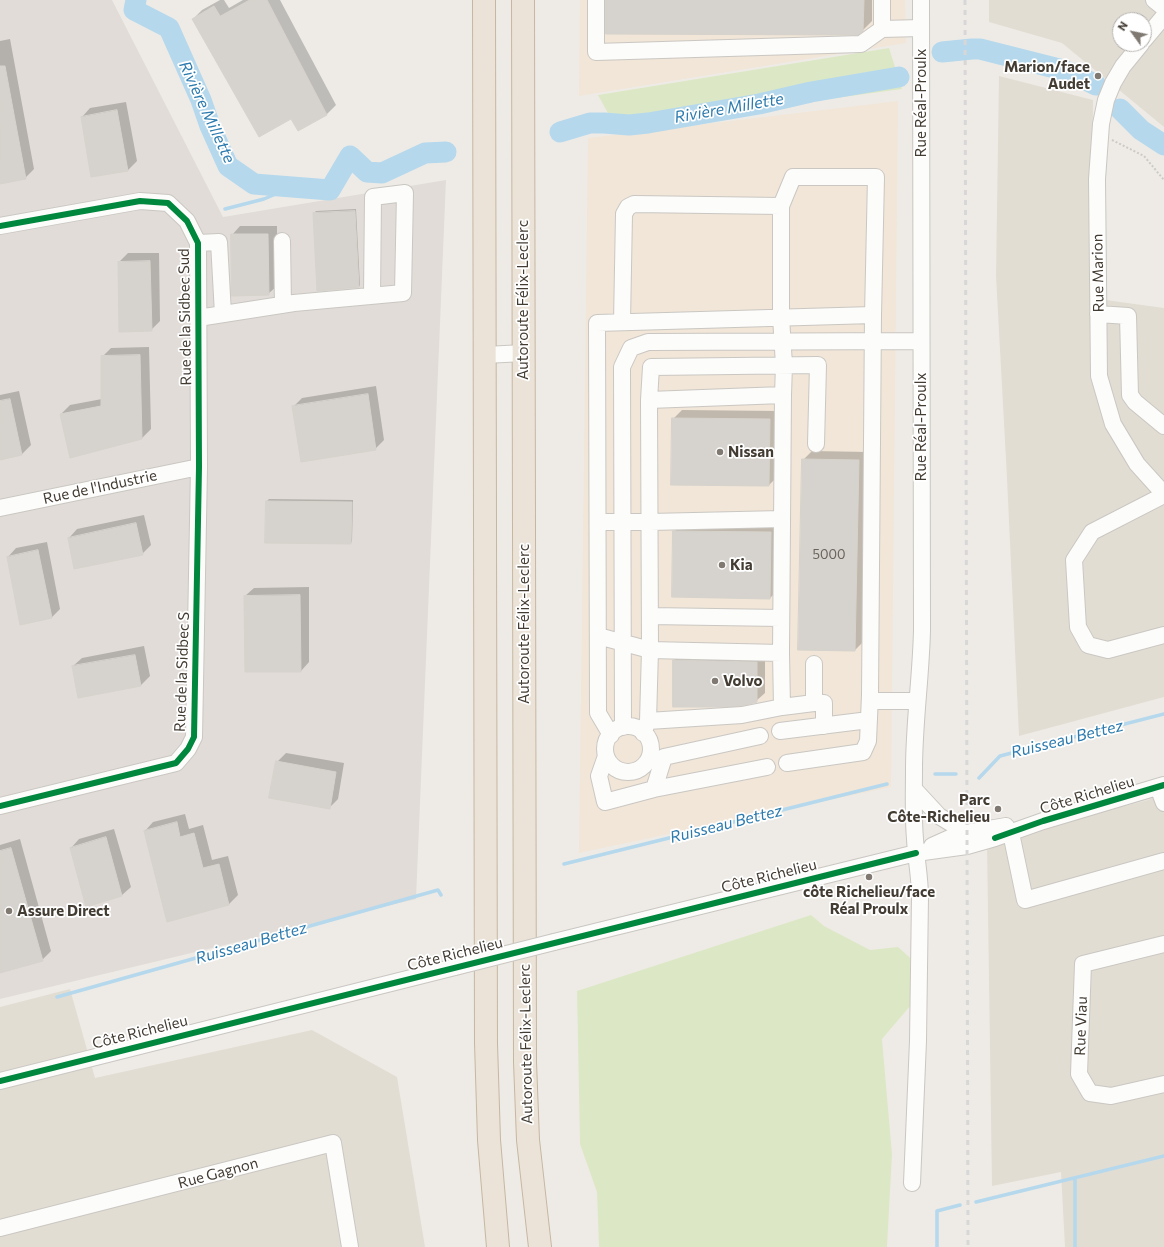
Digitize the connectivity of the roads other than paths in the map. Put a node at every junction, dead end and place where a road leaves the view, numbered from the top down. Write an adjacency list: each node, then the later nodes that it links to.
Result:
1 (484, 0): 33 (highway)
2 (523, 0): 32 (highway, Autoroute Félix-Leclerc)
3 (596, 0): 10 (street)
4 (882, 0): 10 (street)
5 (921, 0): 9 (street, Rue Réal-Proulx)
6 (1154, 0): 7 (street)
7 (1164, 8)
8 (1164, 16): 11 (street)
9 (921, 28): 10 (street); 28 (street, Rue Réal-Proulx)
10 (882, 29)
11 (1152, 30)
12 (1134, 52): 20 (street, Rue Marion)
13 (781, 206): 21 (street); 22 (street); 26 (street)
14 (0, 226): 16 (street, Rue de la Sidbec Sud)
15 (282, 241): 18 (street)
16 (198, 243): 19 (street); 23 (street, Rue de la Sidbec Sud)
17 (372, 296): 17 (street); 18 (street)
18 (283, 305): 19 (street)
19 (222, 314): 23 (street)
20 (1098, 314): 38 (street); 41 (street, Rue Marion)
21 (873, 315): 22 (street); 31 (street)
22 (781, 317): 24 (street); 27 (street)
23 (198, 318): 40 (street, Rue de la Sidbec Sud)
24 (688, 320): 25 (street); 30 (street)
25 (641, 321): 26 (street); 29 (street)
26 (622, 322): 44 (street)
27 (783, 341): 30 (street); 31 (street); 34 (street)
28 (922, 341): 31 (street); 56 (street, Rue Réal-Proulx)
29 (651, 342): 30 (street); 46 (street)
30 (689, 342): 35 (street)
31 (873, 342): 55 (street)
32 (524, 353): 33 (street); 85 (highway, Autoroute Félix-Leclerc)
33 (485, 355): 84 (highway)
34 (784, 365): 35 (street); 36 (street); 39 (street)
35 (687, 367): 37 (street)
36 (783, 395): 37 (street); 43 (street)
37 (649, 400): 45 (street)
38 (1164, 426)
39 (816, 444)
40 (199, 467): 42 (street, Rue de l'Industrie); 72 (street, Rue de la Sidbec S)
41 (1164, 494): 49 (street)
42 (0, 508)
43 (782, 519): 45 (street); 48 (street)
44 (598, 522): 46 (street); 50 (street)
45 (650, 522): 46 (street); 47 (street)
46 (622, 523): 51 (street)
47 (650, 616): 48 (street); 52 (street)
48 (781, 618): 53 (street)
49 (1164, 635)
50 (598, 636): 51 (street); 62 (street)
51 (623, 643): 52 (street); 62 (street)
52 (650, 650): 53 (street); 61 (street)
53 (781, 653): 58 (street)
54 (814, 664): 57 (street)
55 (870, 701): 56 (street); 59 (street)
56 (917, 701): 69 (street, Rue Réal-Proulx)
57 (814, 703): 58 (street); 60 (street)
58 (782, 706): 61 (street)
59 (869, 720): 60 (street); 66 (street)
60 (824, 726): 63 (street)
61 (646, 727): 62 (street); 65 (street)
62 (617, 731): 65 (street)
63 (780, 731)
64 (760, 736): 70 (street)
65 (606, 756): 70 (street)
66 (787, 763)
67 (767, 767): 70 (street)
68 (1161, 786): 71 (street); 73 (street, Côte Richelieu)
69 (914, 789): 74 (street); 76 (street, Rue Réal-Proulx)
70 (654, 790)
71 (1164, 803)
72 (0, 806)
73 (1043, 821): 74 (street, Côte Richelieu); 75 (street, Côte Richelieu)
74 (967, 833): 76 (street, Côte Richelieu)
75 (1011, 833): 76 (street, Côte Richelieu); 77 (street)
76 (916, 853): 79 (street, Côte Richelieu, bridge); 81 (street, Rue Réal-Proulx)
77 (1164, 861)
78 (1164, 944): 80 (street, Rue Viau)
79 (0, 1081)
80 (1164, 1084)
81 (912, 1182)
82 (0, 1228): 83 (street, Rue Gagnon)
83 (350, 1247)
84 (498, 1247)
85 (540, 1247)

